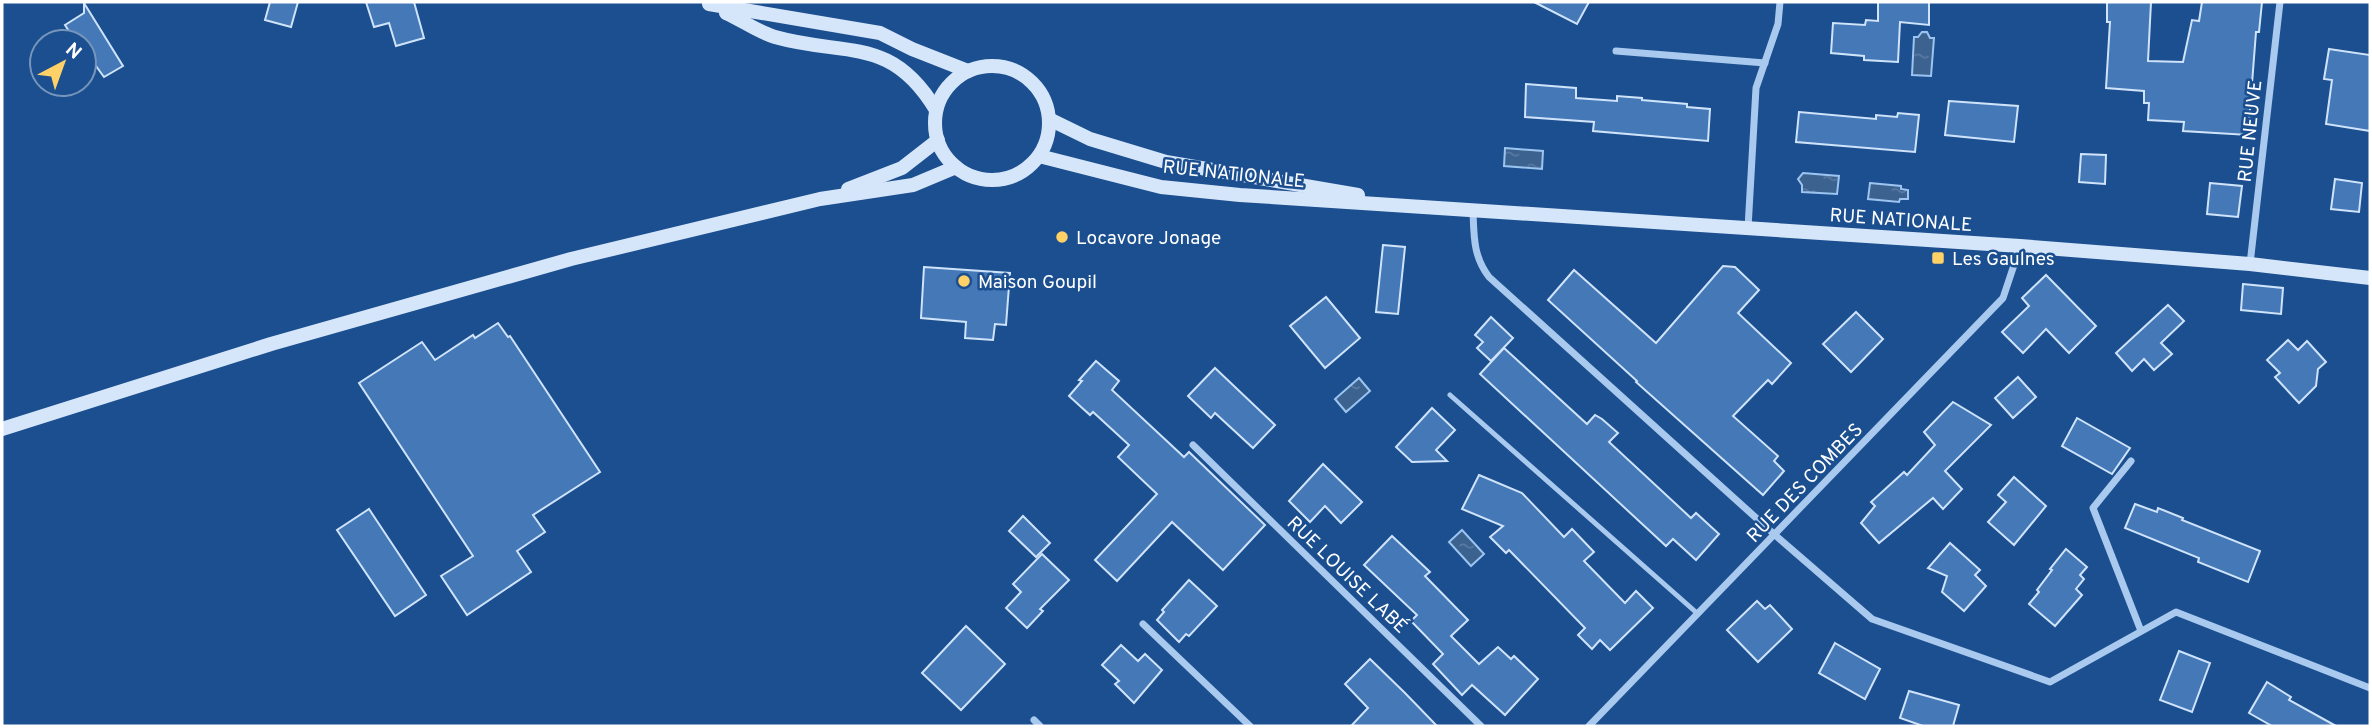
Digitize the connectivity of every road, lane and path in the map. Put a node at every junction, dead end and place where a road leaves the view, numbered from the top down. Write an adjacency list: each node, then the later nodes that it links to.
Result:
1 (1780, 2): 5 (street)
2 (2280, 2): 17 (street, RUE NEUVE)
3 (706, 3): 6 (main road); 7 (main road)
4 (1616, 51): 5 (street)
5 (1765, 63): 15 (street)
6 (968, 71): 7 (main road); 8 (main road)
7 (936, 110): 9 (main road)
8 (1049, 119): 10 (main road); 13 (main road, RUE NATIONALE)
9 (938, 140): 11 (main road); 12 (main road)
10 (1039, 156): 11 (main road); 13 (main road, RUE NATIONALE)
11 (956, 167): 12 (main road)
12 (820, 199): 20 (main road)
13 (1428, 208): 14 (main road, RUE NATIONALE)
14 (1473, 211): 15 (main road, RUE NATIONALE); 23 (street)
15 (1748, 229): 16 (main road, RUE NATIONALE)
16 (2020, 246): 17 (main road, RUE NATIONALE); 23 (street, RUE DES COMBES)
17 (2250, 264): 18 (main road, RUE NATIONALE)
18 (2370, 278)
19 (1450, 395): 24 (lane)
20 (2, 429)
21 (1193, 445): 29 (street, RUE LOUISE LABÉ)
22 (2131, 461): 26 (street)
23 (1775, 535): 24 (street, RUE DES COMBES); 26 (street)
24 (1698, 614): 30 (street, RUE DES COMBES)
25 (1143, 624): 28 (street)
26 (2141, 631): 27 (street)
27 (2370, 688)
28 (1250, 726)
29 (1481, 726)
30 (1589, 726)

